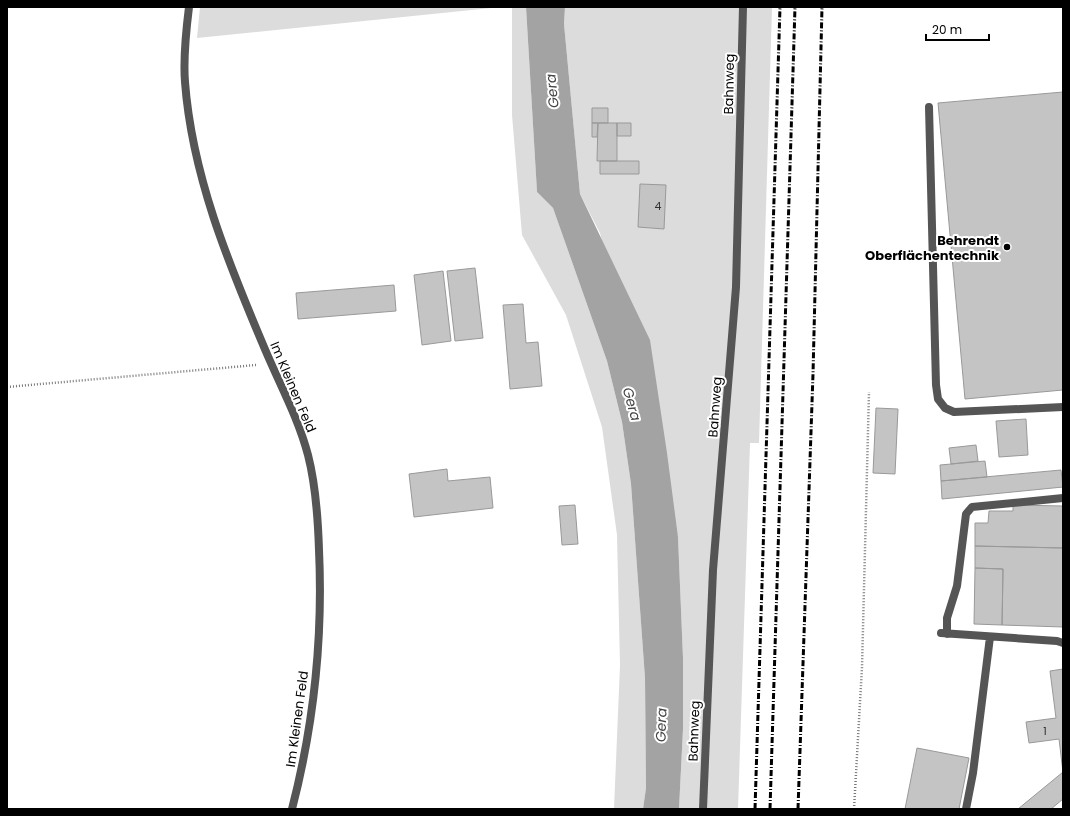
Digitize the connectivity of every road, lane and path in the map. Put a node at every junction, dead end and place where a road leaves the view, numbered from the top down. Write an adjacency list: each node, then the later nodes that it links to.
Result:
1 (189, 7): 4 (street, Im Kleinen Feld)
2 (743, 7): 12 (street, Bahnweg)
3 (929, 107): 7 (street)
4 (270, 363): 5 (path); 11 (street, Im Kleinen Feld)
5 (7, 387)
6 (869, 392): 13 (path)
7 (1063, 407)
8 (1063, 498): 9 (street)
9 (990, 637): 10 (street); 14 (street)
10 (1063, 643)
11 (292, 809)
12 (703, 809)
13 (854, 809)
14 (966, 809)

